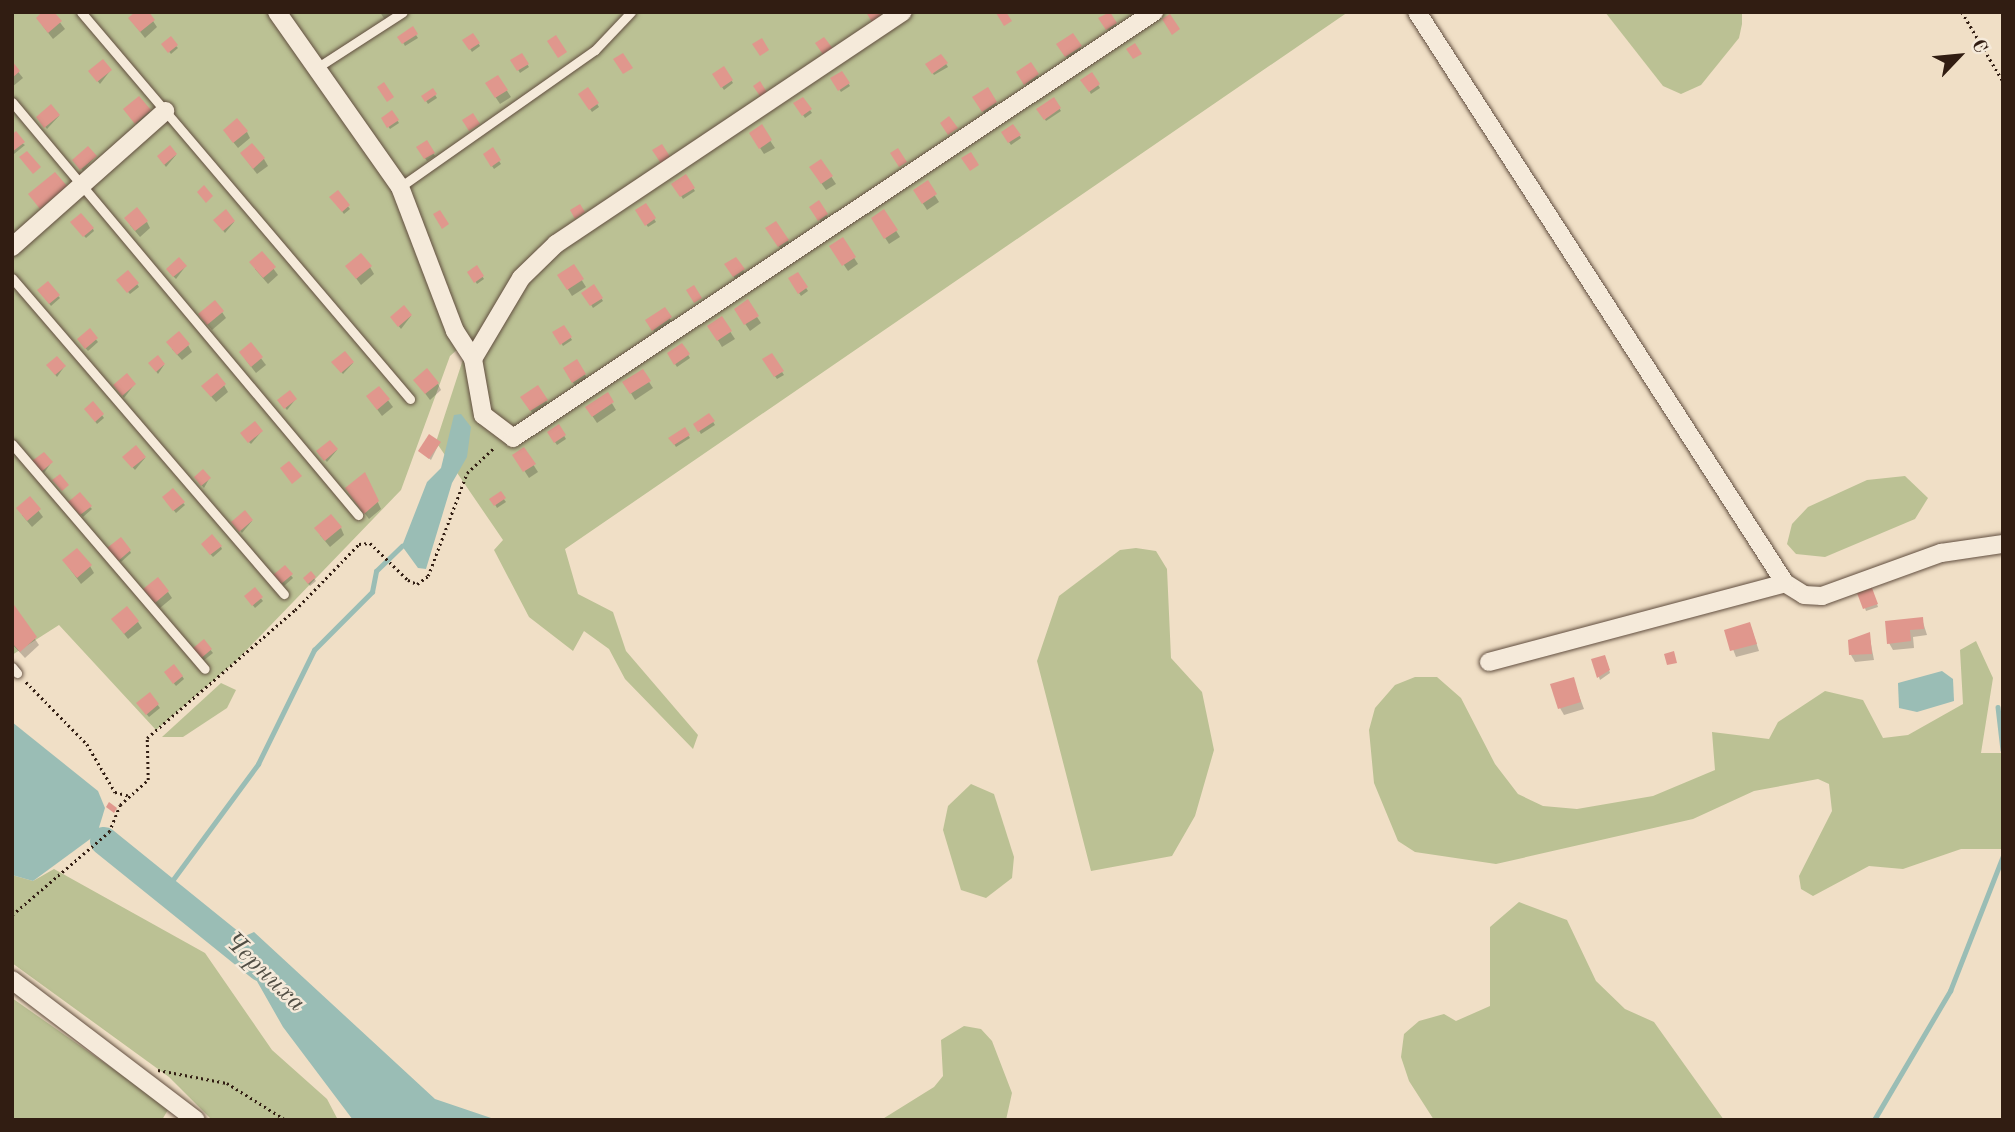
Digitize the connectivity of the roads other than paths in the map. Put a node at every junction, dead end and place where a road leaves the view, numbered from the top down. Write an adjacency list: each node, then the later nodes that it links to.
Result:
1 (81, 12): 10 (lane)
2 (276, 12): 8 (street)
3 (403, 12): 8 (lane)
4 (631, 12): 12 (lane)
5 (902, 12): 15 (street)
6 (1154, 12): 15 (street)
7 (1417, 12): 20 (street)
8 (317, 67): 12 (street)
9 (12, 102): 11 (lane)
10 (165, 111): 11 (street); 16 (lane)
11 (81, 183): 13 (street); 18 (lane)
12 (400, 187): 15 (street)
13 (12, 247)
14 (12, 278): 21 (lane)
15 (473, 359)
16 (410, 399)
17 (12, 444): 23 (lane)
18 (358, 515)
19 (2003, 544): 20 (street)
20 (1785, 583): 22 (street)
21 (284, 594)
22 (1489, 662)
23 (205, 669)
24 (12, 980): 25 (street)
25 (196, 1120)

